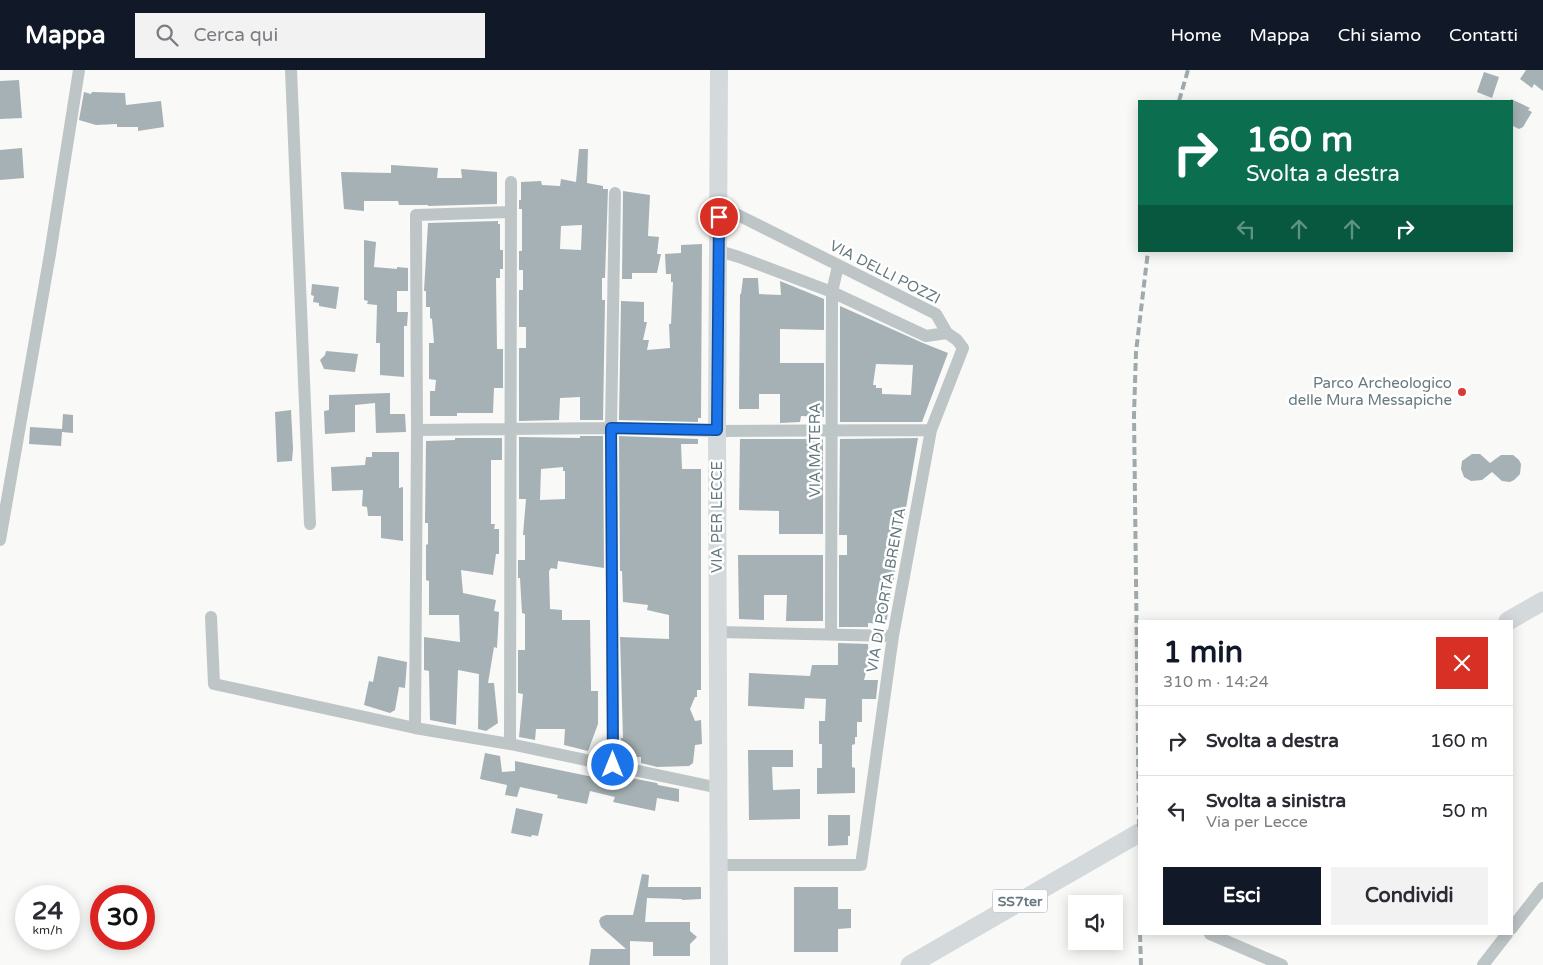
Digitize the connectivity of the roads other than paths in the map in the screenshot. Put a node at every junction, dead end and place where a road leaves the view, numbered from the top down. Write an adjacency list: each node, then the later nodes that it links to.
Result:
1 (79, 70): 19 (street)
2 (290, 70): 18 (street)
3 (719, 70): 6 (street, VIA PER LECCE)
4 (511, 182): 7 (street)
5 (615, 193): 12 (street)
6 (718, 205): 8 (street, VIA PER LECCE); 9 (street, VIA DELLI POZZI)
7 (510, 212): 13 (street); 15 (street)
8 (720, 251): 10 (street); 16 (street, VIA PER LECCE)
9 (838, 266): 10 (street, VIA MATERA); 11 (street, VIA DELLI POZZI)
10 (832, 292): 11 (street); 14 (street, VIA MATERA)
11 (946, 332): 17 (street, VIA DI PORTA BRENTA)
12 (611, 428): 13 (street); 16 (street); 28 (street)
13 (509, 429): 15 (street); 27 (street)
14 (832, 429): 16 (street); 17 (street); 24 (street, VIA MATERA)
15 (417, 430): 26 (street)
16 (717, 430): 23 (street, VIA PER LECCE)
17 (931, 430): 25 (street, VIA DI PORTA BRENTA)
18 (310, 524)
19 (0, 540)
20 (1543, 601): 22 (main road)
21 (211, 617): 26 (street)
22 (1510, 620)
23 (717, 632): 24 (street); 29 (street, VIA PER LECCE)
24 (831, 634): 25 (street)
25 (893, 636): 31 (street, VIA DI PORTA BRENTA)
26 (415, 728): 27 (street)
27 (510, 744): 28 (street)
28 (613, 765): 29 (street)
29 (719, 788): 31 (street, VIA PER LECCE)
30 (1134, 835): 37 (main road, SS7ter)
31 (718, 865): 36 (street, VIA PER LECCE)
32 (1543, 888): 33 (street)
33 (1513, 926)
34 (1212, 935): 38 (street)
35 (1507, 935): 39 (street)
36 (719, 965)
37 (910, 965)
38 (1282, 965)
39 (1484, 965)

